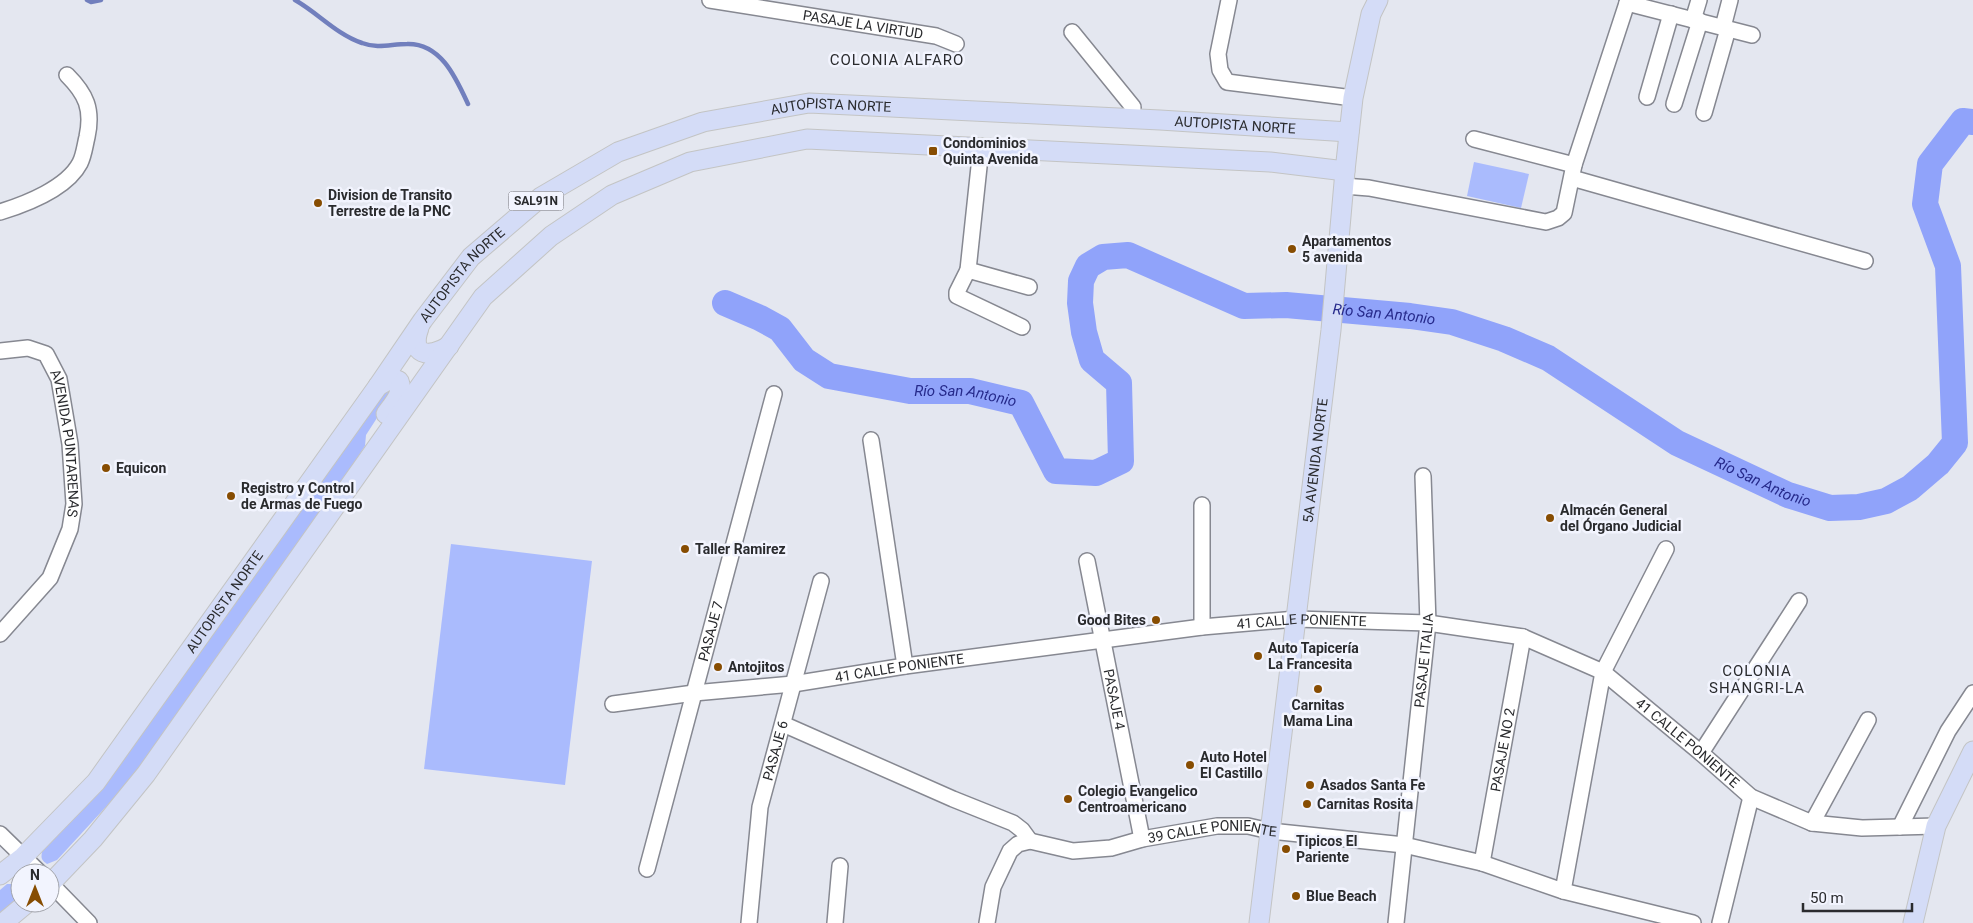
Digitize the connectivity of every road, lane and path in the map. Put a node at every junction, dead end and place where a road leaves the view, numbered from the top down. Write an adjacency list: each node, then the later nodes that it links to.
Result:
1 (710, 0): 12 (street, PASAJE LA VIRTUD)
2 (1229, 0): 15 (street)
3 (1378, 0): 15 (main road, 5A AVENIDA NORTE)
4 (1699, 0): 8 (street)
5 (1730, 0): 9 (street)
6 (1628, 1): 7 (street); 22 (street)
7 (1670, 9): 8 (street); 14 (street)
8 (1697, 20): 9 (street); 16 (street)
9 (1725, 28): 11 (street); 17 (street)
10 (1072, 32): 18 (street)
11 (1752, 35)
12 (956, 44)
13 (67, 75): 24 (street)
14 (1647, 97)
15 (1353, 98): 19 (main road, 5A AVENIDA NORTE)
16 (1674, 104)
17 (1704, 113)
18 (1132, 119): 19 (main road, AUTOPISTA NORTE / SAL91N); 28 (main road, AUTOPISTA NORTE / SAL91N)
19 (1349, 132): 23 (main road, 5A AVENIDA NORTE)
20 (1474, 139): 22 (street)
21 (982, 148): 23 (main road, AUTOPISTA NORTE / SAL91N); 26 (street); 30 (main road, AUTOPISTA NORTE / SAL91N)
22 (1573, 171): 23 (street); 25 (street)
23 (1344, 178): 42 (main road, 5A AVENIDA NORTE)
24 (0, 212)
25 (1865, 261)
26 (968, 270): 27 (street); 29 (street)
27 (1029, 288)
28 (419, 326): 30 (main road); 32 (main road, AUTOPISTA NORTE / SAL91N)
29 (1022, 328)
30 (449, 346): 35 (main road, AUTOPISTA NORTE / SAL91N)
31 (0, 351): 44 (street, AVENIDA PUNTARENAS)
32 (378, 386): 35 (main road); 67 (main road, AUTOPISTA NORTE / SAL91N)
33 (774, 394): 51 (street, PASAJE 7)
34 (871, 440): 48 (street)
35 (375, 450): 72 (main road, AUTOPISTA NORTE / SAL91N)
36 (1423, 476): 43 (street, PASAJE ITALIA)
37 (1202, 506): 45 (street)
38 (1666, 549): 49 (street)
39 (1087, 561): 47 (street, PASAJE 4)
40 (821, 581): 50 (street, PASAJE 6)
41 (1799, 601): 57 (street)
42 (1296, 618): 43 (street, 41 CALLE PONIENTE); 45 (street, 41 CALLE PONIENTE); 62 (main road, 5A AVENIDA NORTE)
43 (1428, 623): 46 (street, 41 CALLE PONIENTE); 66 (street, PASAJE ITALIA)
44 (3, 624)
45 (1202, 627): 47 (street, 41 CALLE PONIENTE)
46 (1522, 637): 49 (street, 41 CALLE PONIENTE); 69 (street, PASAJE NO 2)
47 (1102, 640): 48 (street, 41 CALLE PONIENTE); 64 (street, PASAJE 4)
48 (905, 666): 50 (street, 41 CALLE PONIENTE)
49 (1603, 672): 57 (street, 41 CALLE PONIENTE); 74 (street)
50 (793, 684): 51 (street, 41 CALLE PONIENTE); 55 (street, PASAJE 6)
51 (694, 693): 53 (street, 41 CALLE PONIENTE); 71 (street, PASAJE 7)
52 (1973, 693): 61 (street)
53 (613, 704)
54 (1868, 720): 59 (street)
55 (783, 724): 65 (street); 79 (street, PASAJE 6)
56 (1973, 751): 60 (main road)
57 (1701, 753): 58 (street, 41 CALLE PONIENTE)
58 (1751, 797): 59 (street, 41 CALLE PONIENTE); 85 (street)
59 (1812, 823): 61 (street, 41 CALLE PONIENTE)
60 (1936, 826): 61 (street, 41 CALLE PONIENTE); 86 (main road)
61 (1900, 827)
62 (1270, 830): 64 (street, 39 CALLE PONIENTE); 66 (street, 39 CALLE PONIENTE); 82 (main road, 5A AVENIDA NORTE)
63 (0, 834): 67 (street)
64 (1142, 839): 65 (street, 39 CALLE PONIENTE)
65 (1030, 841): 81 (street)
66 (1404, 845): 69 (street, 39 CALLE PONIENTE); 83 (street, PASAJE ITALIA)
67 (23, 857): 68 (street); 73 (main road, AUTOPISTA NORTE / SAL91N)
68 (29, 863)
69 (1482, 863): 74 (street, 39 CALLE PONIENTE)
70 (840, 866): 80 (street)
71 (647, 869)
72 (60, 873)
73 (0, 875)
74 (1563, 891): 84 (street, 39 CALLE PONIENTE)
75 (60, 893): 78 (street)
76 (15, 913): 77 (main road)
77 (3, 923)
78 (89, 923)
79 (749, 923)
80 (835, 923)
81 (987, 923)
82 (1259, 923)
83 (1396, 923)
84 (1693, 923)
85 (1720, 923)
86 (1913, 923)

